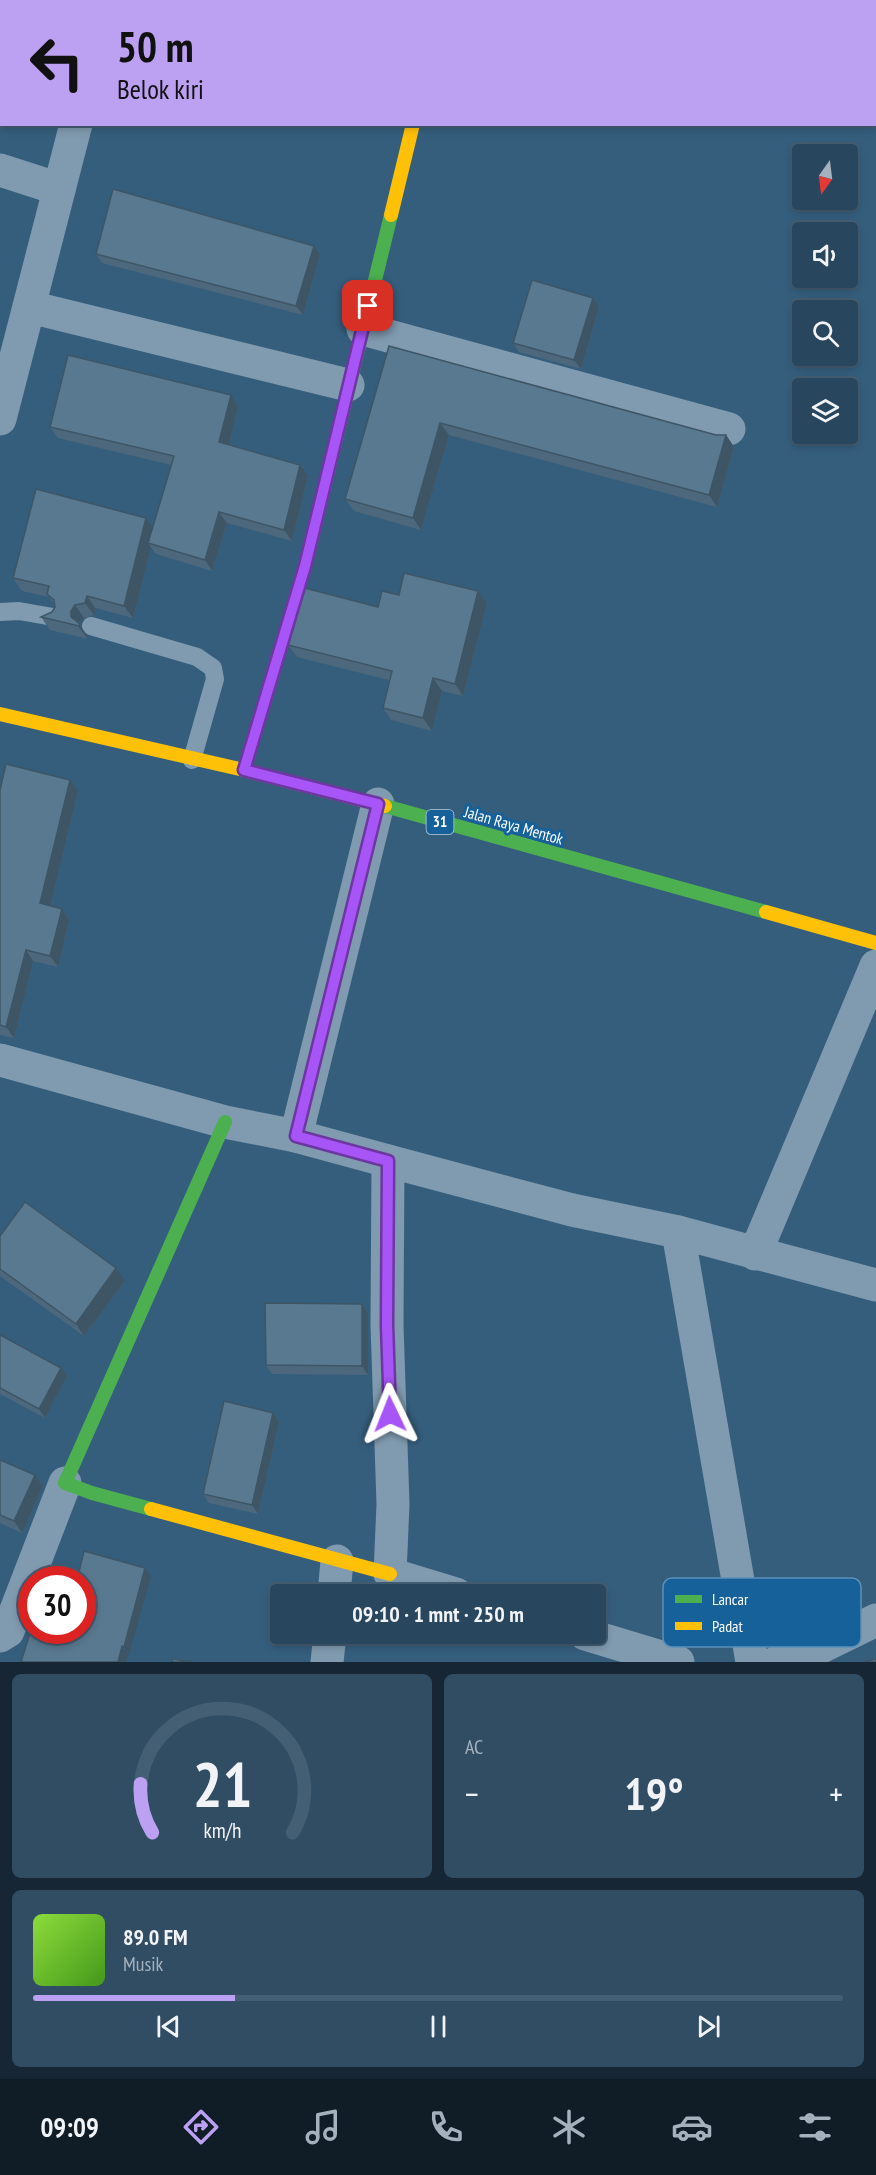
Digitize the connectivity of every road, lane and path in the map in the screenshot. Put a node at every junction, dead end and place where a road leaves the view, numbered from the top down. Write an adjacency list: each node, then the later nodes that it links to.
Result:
1 (75, 126): 4 (street)
2 (413, 126): 6 (main road)
3 (0, 170): 4 (street)
4 (59, 189): 5 (street)
5 (30, 307): 7 (street); 8 (street)
6 (363, 329): 7 (main road); 9 (street)
7 (348, 385): 15 (main road)
8 (0, 419)
9 (729, 429)
10 (0, 612): 11 (lane)
11 (53, 617)
12 (91, 626): 14 (lane)
13 (0, 714): 14 (main road, Jalan Raya Mentok / 31)
14 (192, 760): 15 (main road, Jalan Raya Mentok / 31)
15 (244, 770): 16 (main road, Jalan Raya Mentok / 31)
16 (378, 804): 17 (main road, Jalan Raya Mentok / 31); 21 (street)
17 (876, 943)
18 (876, 966): 24 (street)
19 (0, 1060): 20 (street)
20 (225, 1122): 21 (street); 26 (main road)
21 (296, 1136): 22 (street)
22 (388, 1161): 23 (street); 28 (street)
23 (678, 1232): 24 (street); 29 (street)
24 (755, 1254): 25 (street)
25 (876, 1285)
26 (66, 1483): 27 (main road); 34 (street)
27 (337, 1561): 28 (main road); 30 (street)
28 (390, 1574): 31 (street)
29 (738, 1578)
30 (335, 1584)
31 (423, 1584)
32 (876, 1620): 33 (street)
33 (861, 1628)
34 (0, 1636)
35 (606, 1640): 40 (street)
36 (329, 1644): 39 (street)
37 (749, 1647): 41 (street)
38 (822, 1647): 42 (street)
39 (327, 1662)
40 (678, 1662)
41 (752, 1662)
42 (777, 1662)

